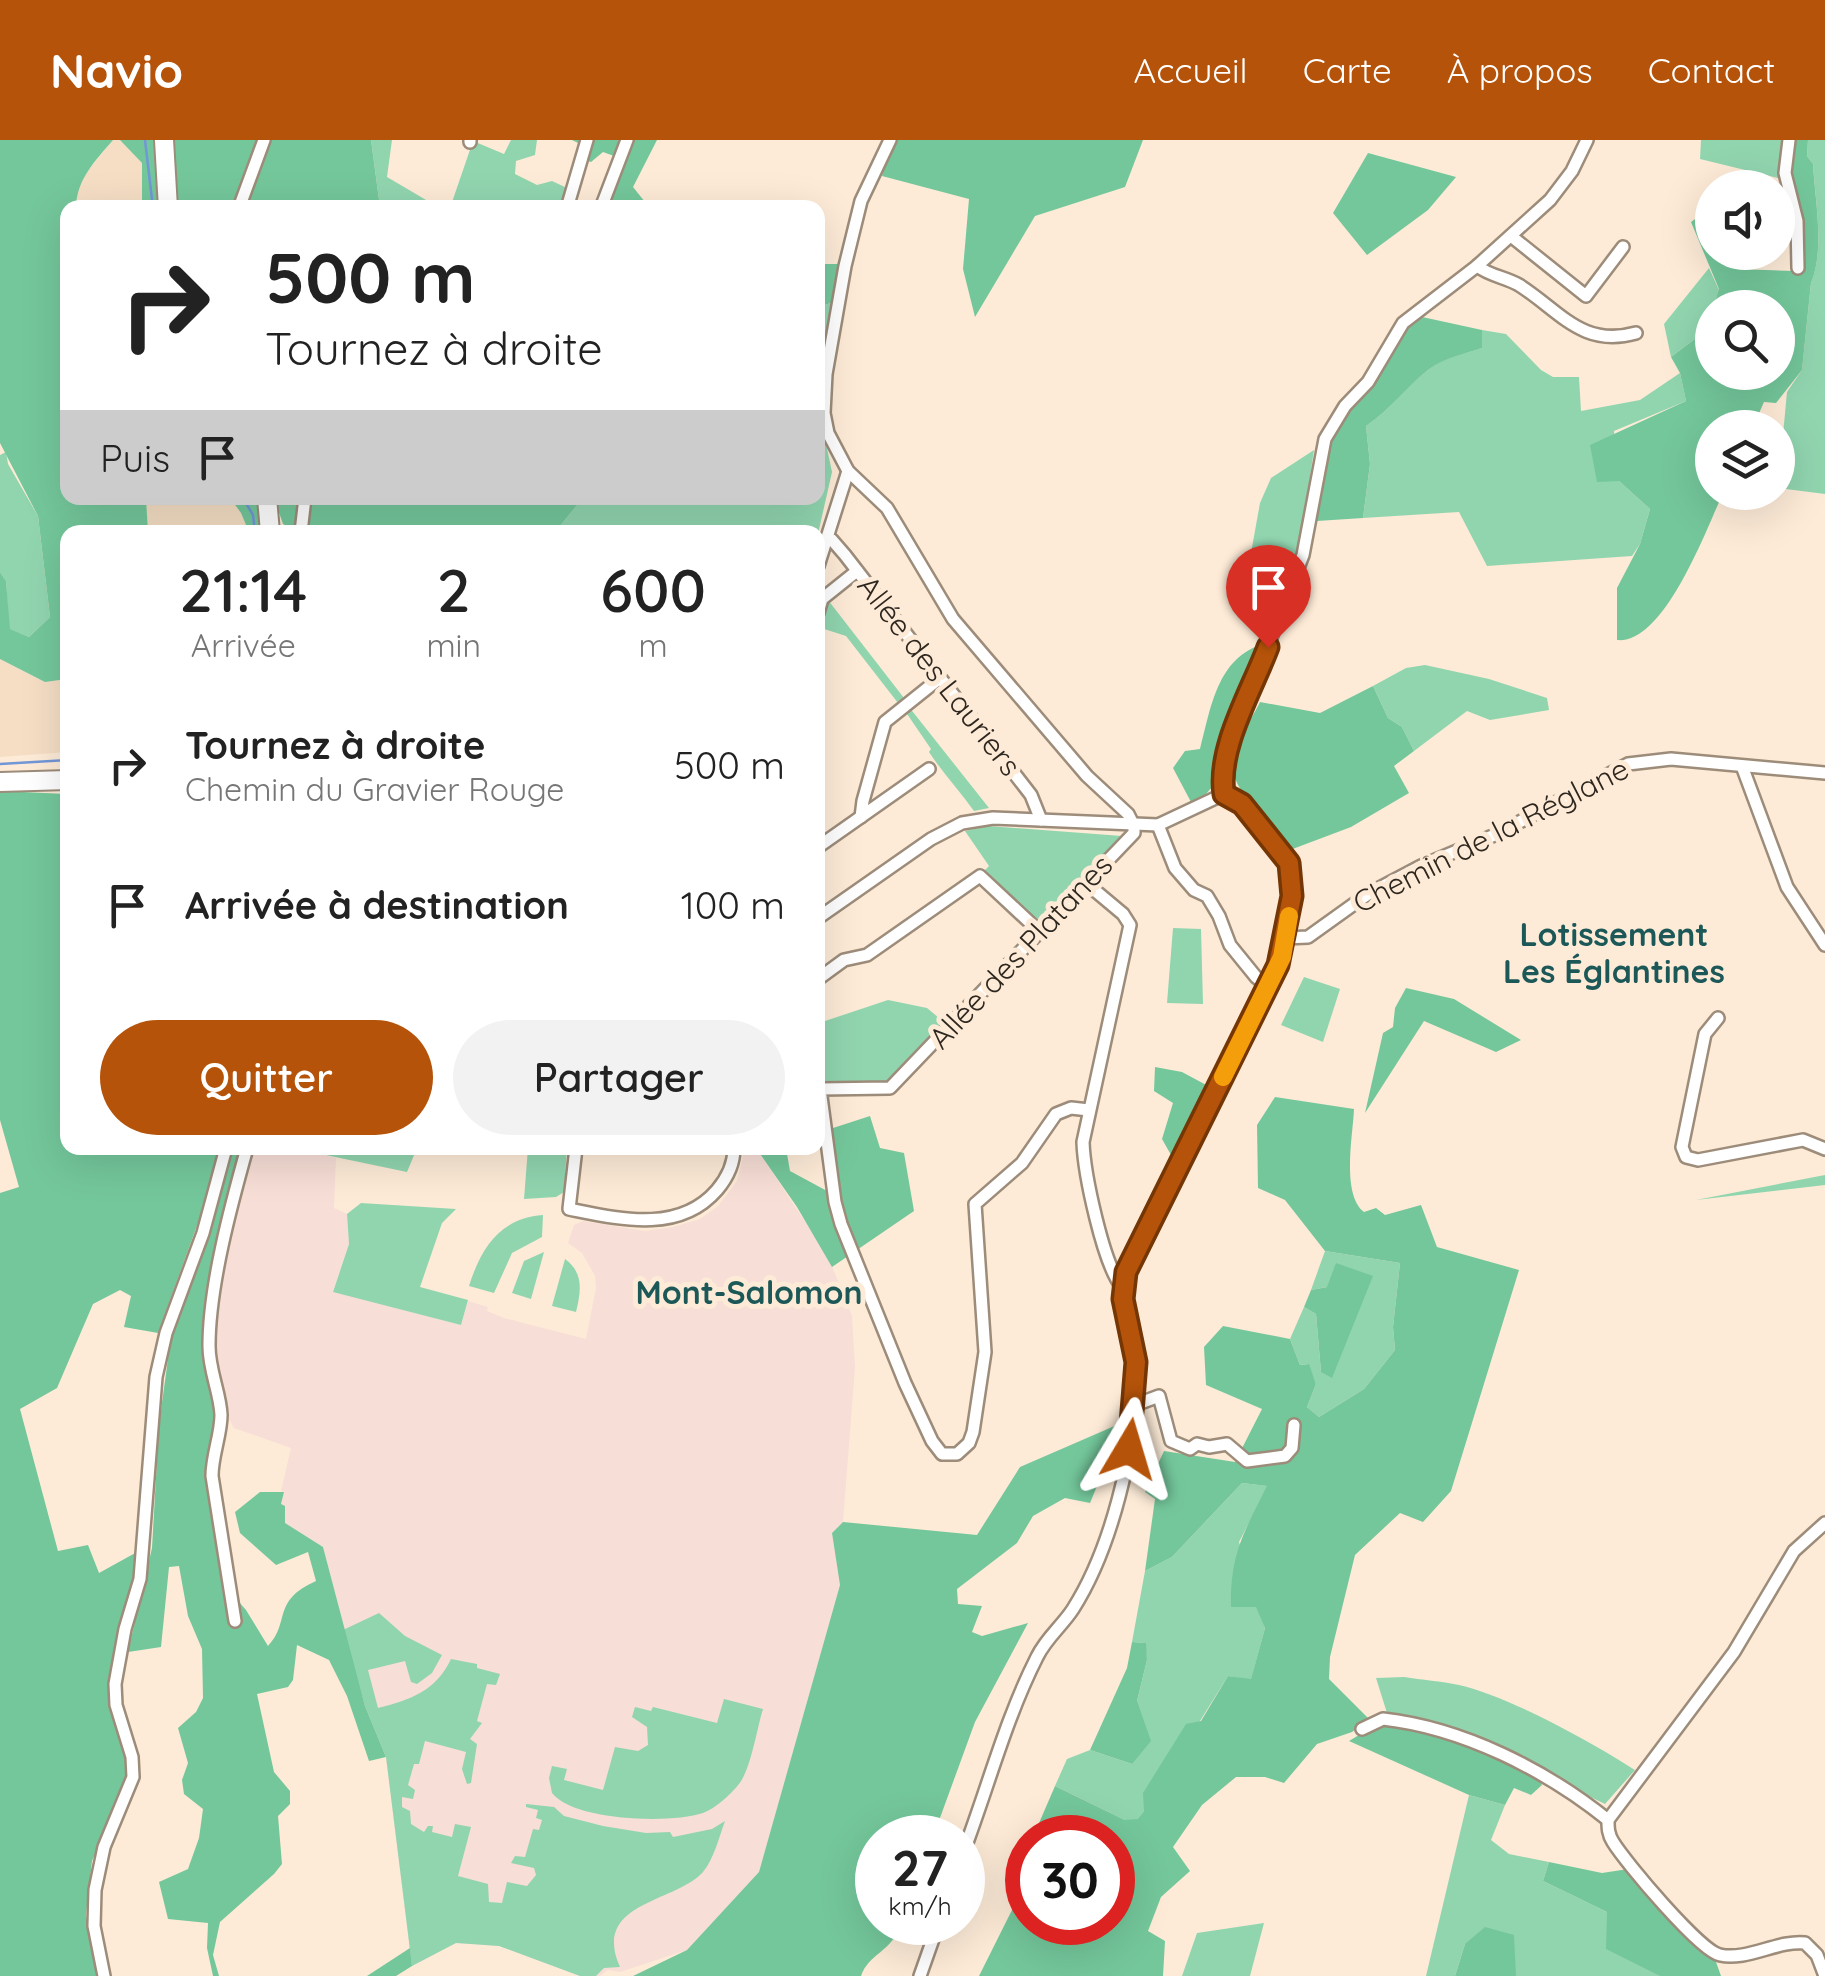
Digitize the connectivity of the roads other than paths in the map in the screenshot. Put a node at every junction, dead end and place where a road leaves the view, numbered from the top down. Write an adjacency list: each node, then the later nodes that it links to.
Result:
1 (164, 140): 8 (street)
2 (264, 140): 9 (street)
3 (587, 140): 10 (street)
4 (627, 140): 11 (street)
5 (890, 140): 17 (street)
6 (1587, 140): 12 (street)
7 (1790, 140): 15 (street)
8 (168, 200)
9 (241, 200)
10 (568, 200)
11 (604, 200)
12 (1511, 236): 13 (street); 14 (street)
13 (1623, 247)
14 (1477, 266): 16 (street); 30 (street)
15 (1798, 268)
16 (1636, 333)
17 (825, 394)
18 (825, 418): 19 (street)
19 (848, 471): 20 (street); 33 (street)
20 (826, 539): 21 (street); 22 (street, Allée des Lauriers)
21 (825, 542)
22 (857, 571): 23 (street); 24 (street, Allée des Lauriers)
23 (825, 597)
24 (940, 678): 31 (street); 32 (street, Allée des Lauriers)
25 (1742, 766): 27 (street, Chemin de la Réglane); 39 (street, Chemin de la Réglane); 40 (street)
26 (929, 769): 31 (street)
27 (1825, 773)
28 (60, 780): 29 (street)
29 (0, 782)
30 (1224, 794): 34 (street); 39 (street)
31 (861, 817): 35 (street)
32 (1041, 820): 33 (street); 37 (street)
33 (1134, 826): 34 (street); 36 (street, Allée des Platanes)
34 (1158, 826): 42 (street)
35 (825, 842)
36 (1086, 883): 38 (street, Allée des Platanes); 45 (street)
37 (825, 913)
38 (1040, 932): 41 (street); 44 (street, Allée des Platanes)
39 (1285, 938): 42 (street)
40 (1825, 945)
41 (825, 974)
42 (1268, 986): 52 (street)
43 (1718, 1018): 47 (street)
44 (825, 1089)
45 (1089, 1110): 46 (street, Allée des Platanes); 52 (street)
46 (825, 1127)
47 (1825, 1149)
48 (224, 1155): 61 (street)
49 (245, 1155): 56 (street)
50 (575, 1155): 51 (street)
51 (734, 1155)
52 (1122, 1287): 53 (street)
53 (1135, 1405): 54 (street); 58 (street)
54 (1294, 1425)
55 (1825, 1523): 59 (street)
56 (235, 1620)
57 (1362, 1729): 59 (street)
58 (977, 1815)
59 (1608, 1822): 63 (street)
60 (931, 1945): 62 (street)
61 (104, 1976)
62 (920, 1976)
63 (1825, 1976)

